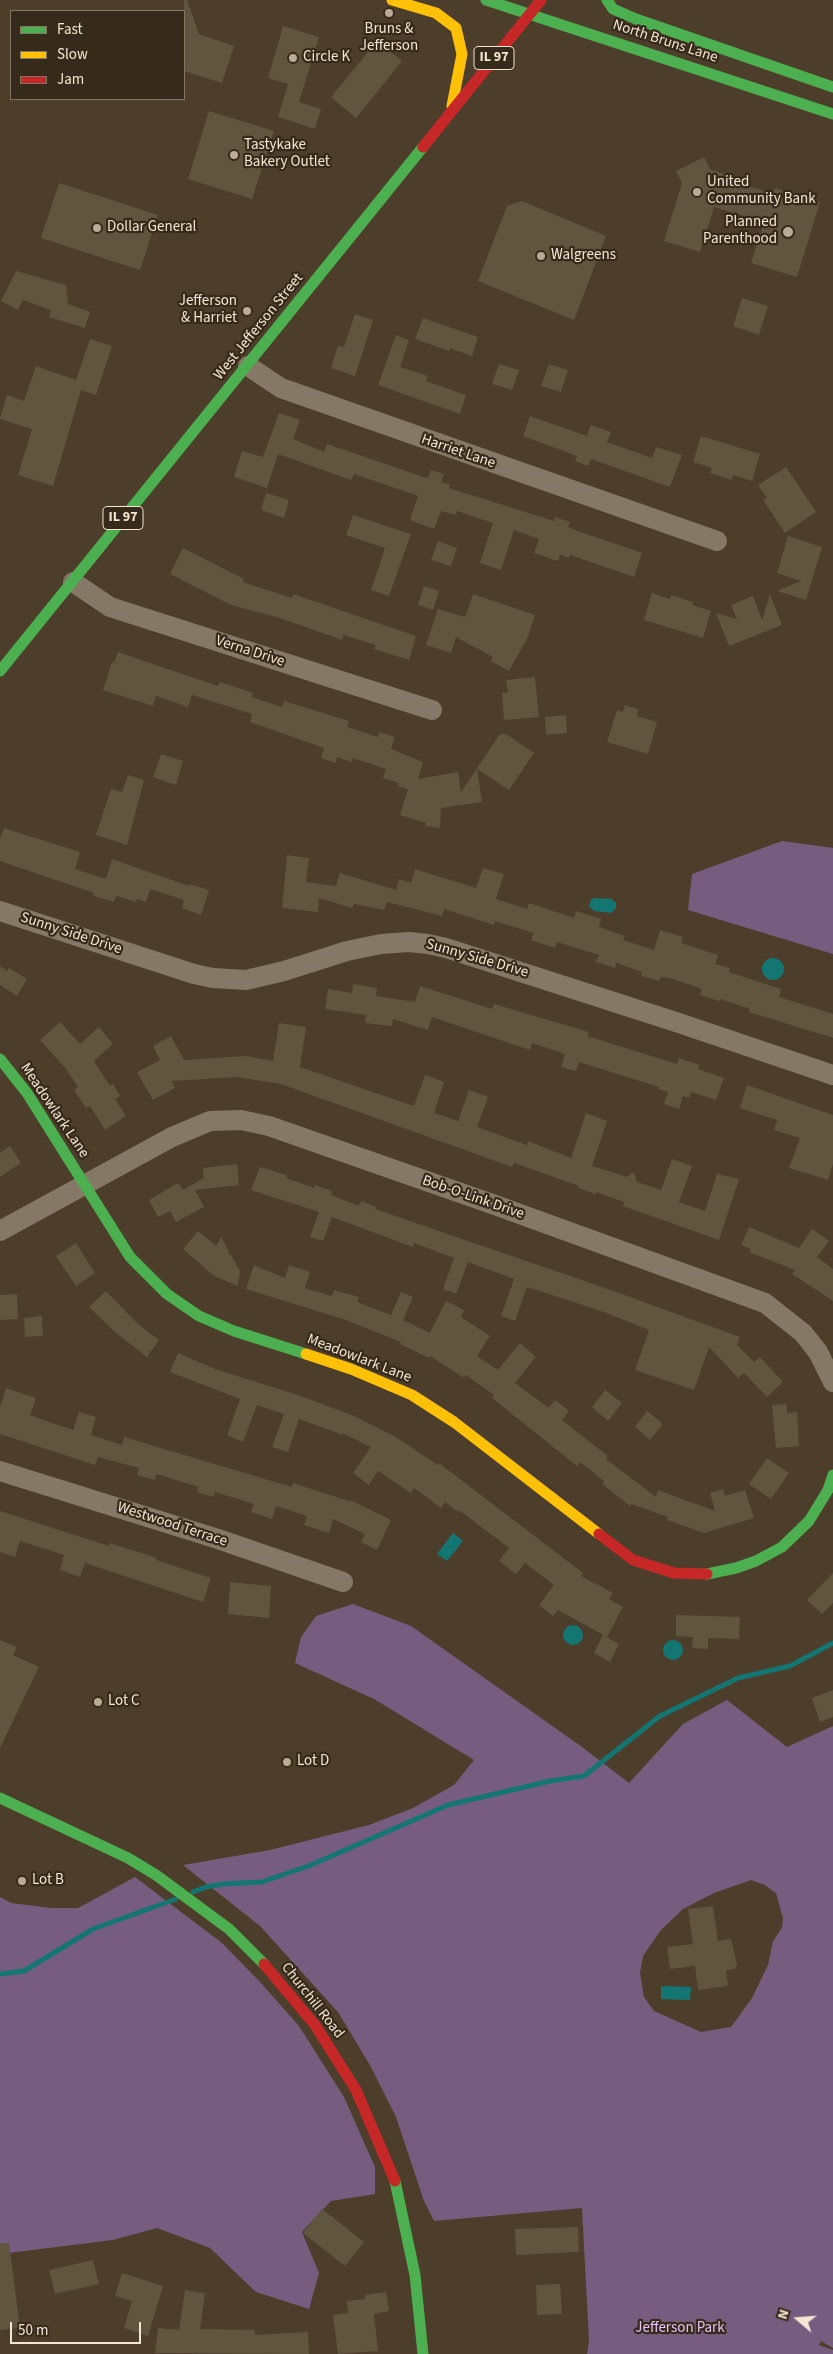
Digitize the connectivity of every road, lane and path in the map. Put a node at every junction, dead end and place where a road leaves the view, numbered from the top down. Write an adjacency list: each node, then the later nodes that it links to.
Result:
1 (392, 0): 7 (street)
2 (486, 0): 5 (street, North Bruns Lane)
3 (541, 0): 5 (street, West Jefferson Street / IL 97)
4 (607, 0): 6 (street)
5 (531, 13): 7 (street, West Jefferson Street / IL 97); 8 (street, North Bruns Lane)
6 (833, 87)
7 (450, 114): 9 (street, West Jefferson Street / IL 97)
8 (833, 114)
9 (248, 366): 10 (street, Harriet Lane); 11 (street, West Jefferson Street / IL 97)
10 (717, 541)
11 (73, 582): 12 (street, West Jefferson Street / IL 97); 13 (street, Verna Drive)
12 (0, 672)
13 (432, 710)
14 (0, 911): 16 (street, Sunny Side Drive)
15 (0, 1059): 17 (street, Meadowlark Lane)
16 (833, 1075)
17 (84, 1184): 18 (street, Bob-O-Link Drive); 19 (street, Bob-O-Link Drive); 21 (street, Meadowlark Lane)
18 (0, 1231)
19 (833, 1382)
20 (0, 1471): 22 (street, Westwood Terrace)
21 (833, 1475)
22 (343, 1582)
23 (0, 1798): 24 (street, Churchill Road)
24 (423, 2354)

